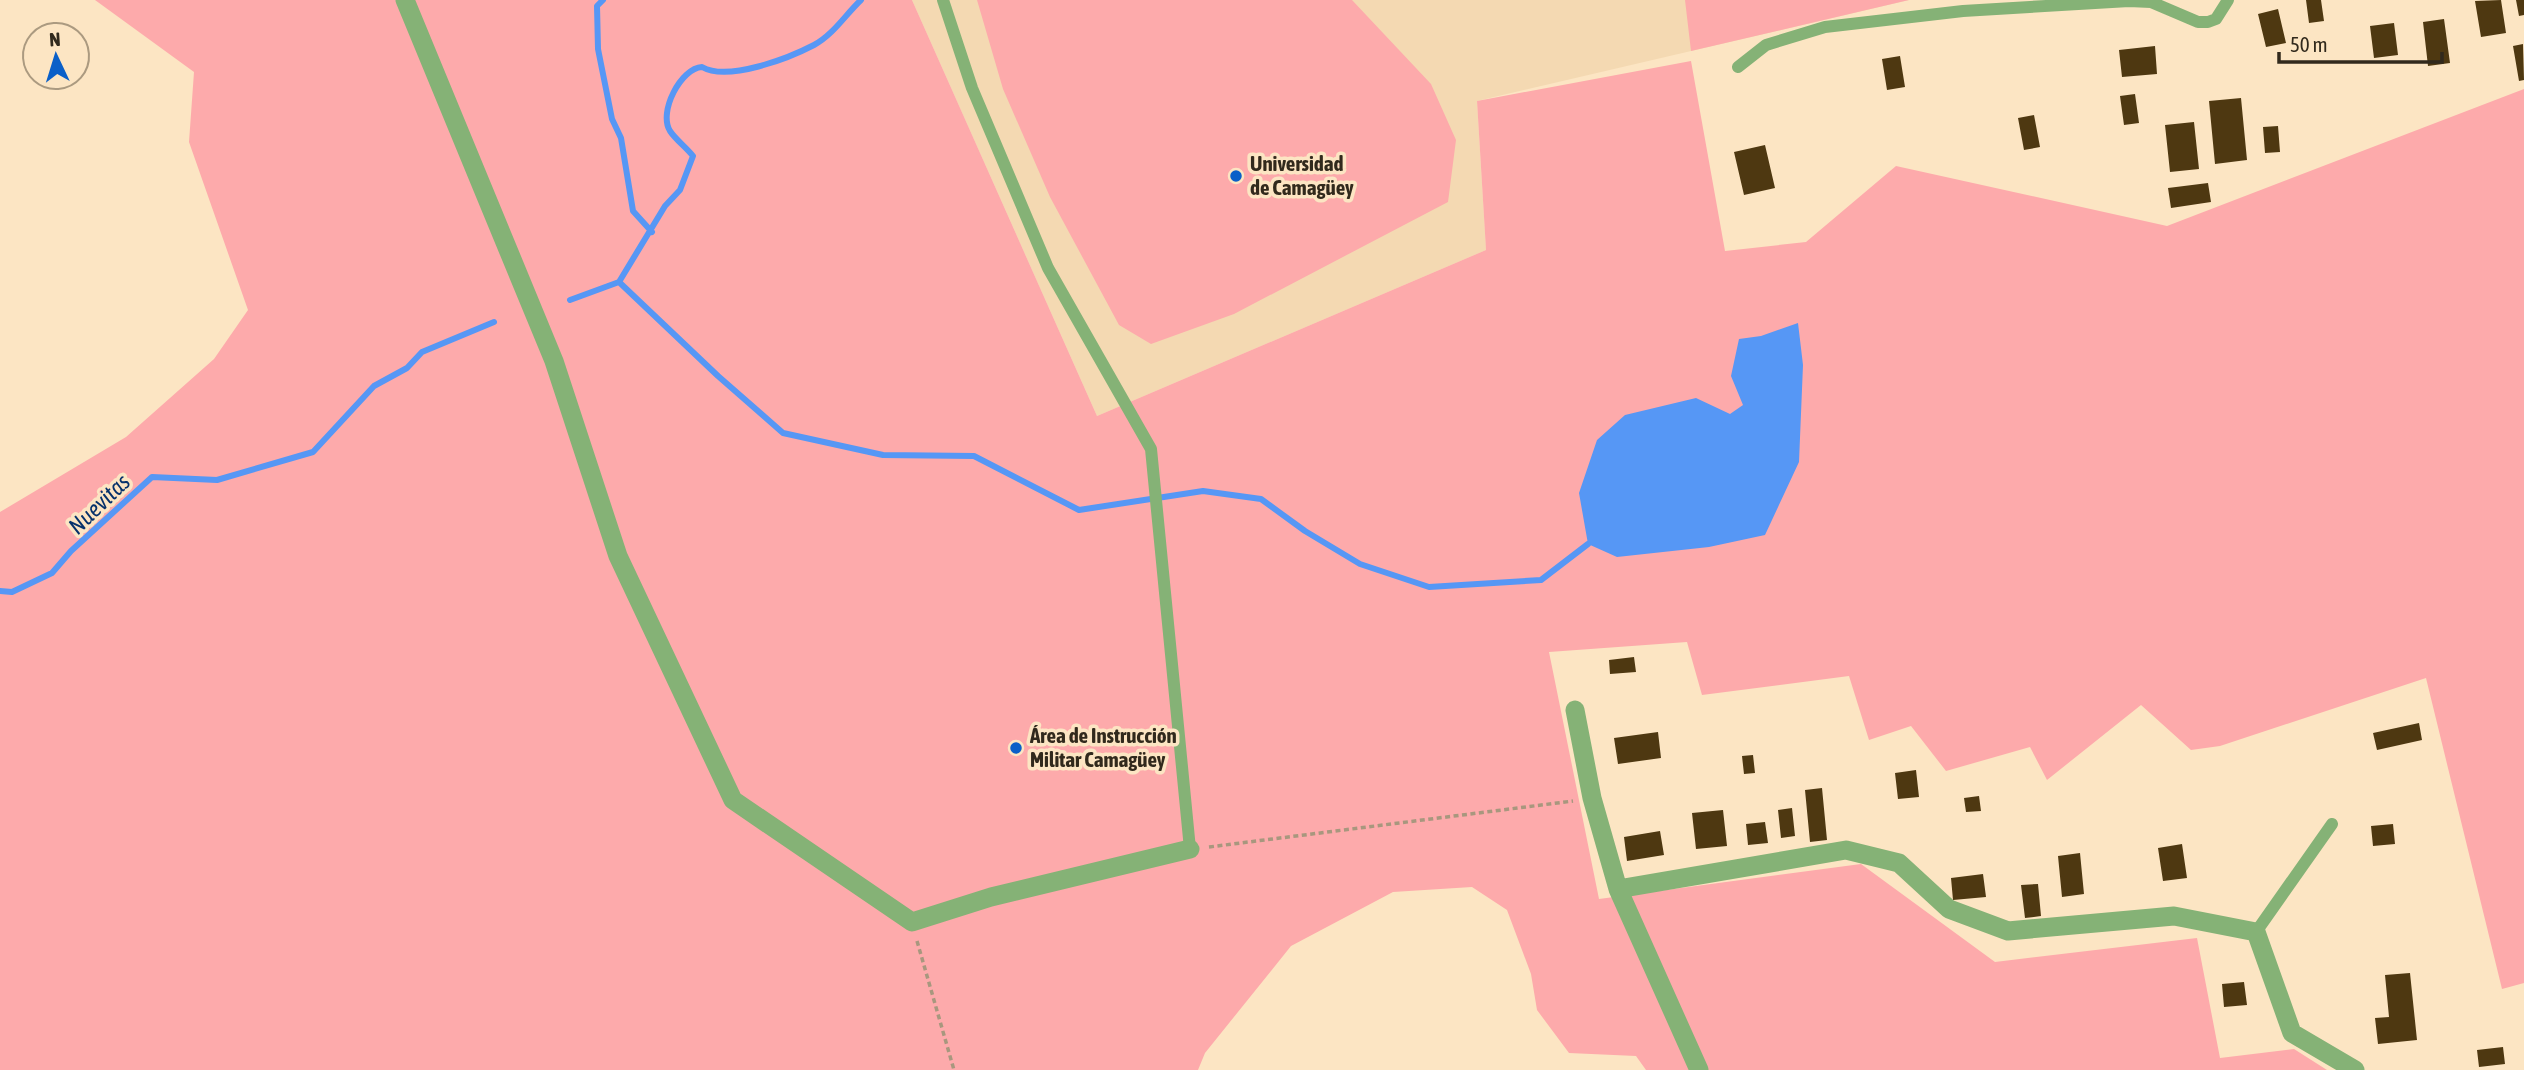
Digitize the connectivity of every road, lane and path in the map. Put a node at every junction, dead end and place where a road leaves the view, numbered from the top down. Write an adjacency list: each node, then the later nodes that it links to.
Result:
1 (405, 0): 10 (street)
2 (943, 0): 8 (lane)
3 (2228, 0): 4 (lane)
4 (1738, 66)
5 (1575, 710): 6 (street)
6 (1592, 799): 8 (path); 9 (street)
7 (2332, 824): 11 (lane)
8 (1190, 849): 10 (street)
9 (1618, 889): 11 (street); 13 (street)
10 (912, 922): 12 (path)
11 (2256, 932): 14 (street)
12 (954, 1070)
13 (1699, 1070)
14 (2355, 1070)

